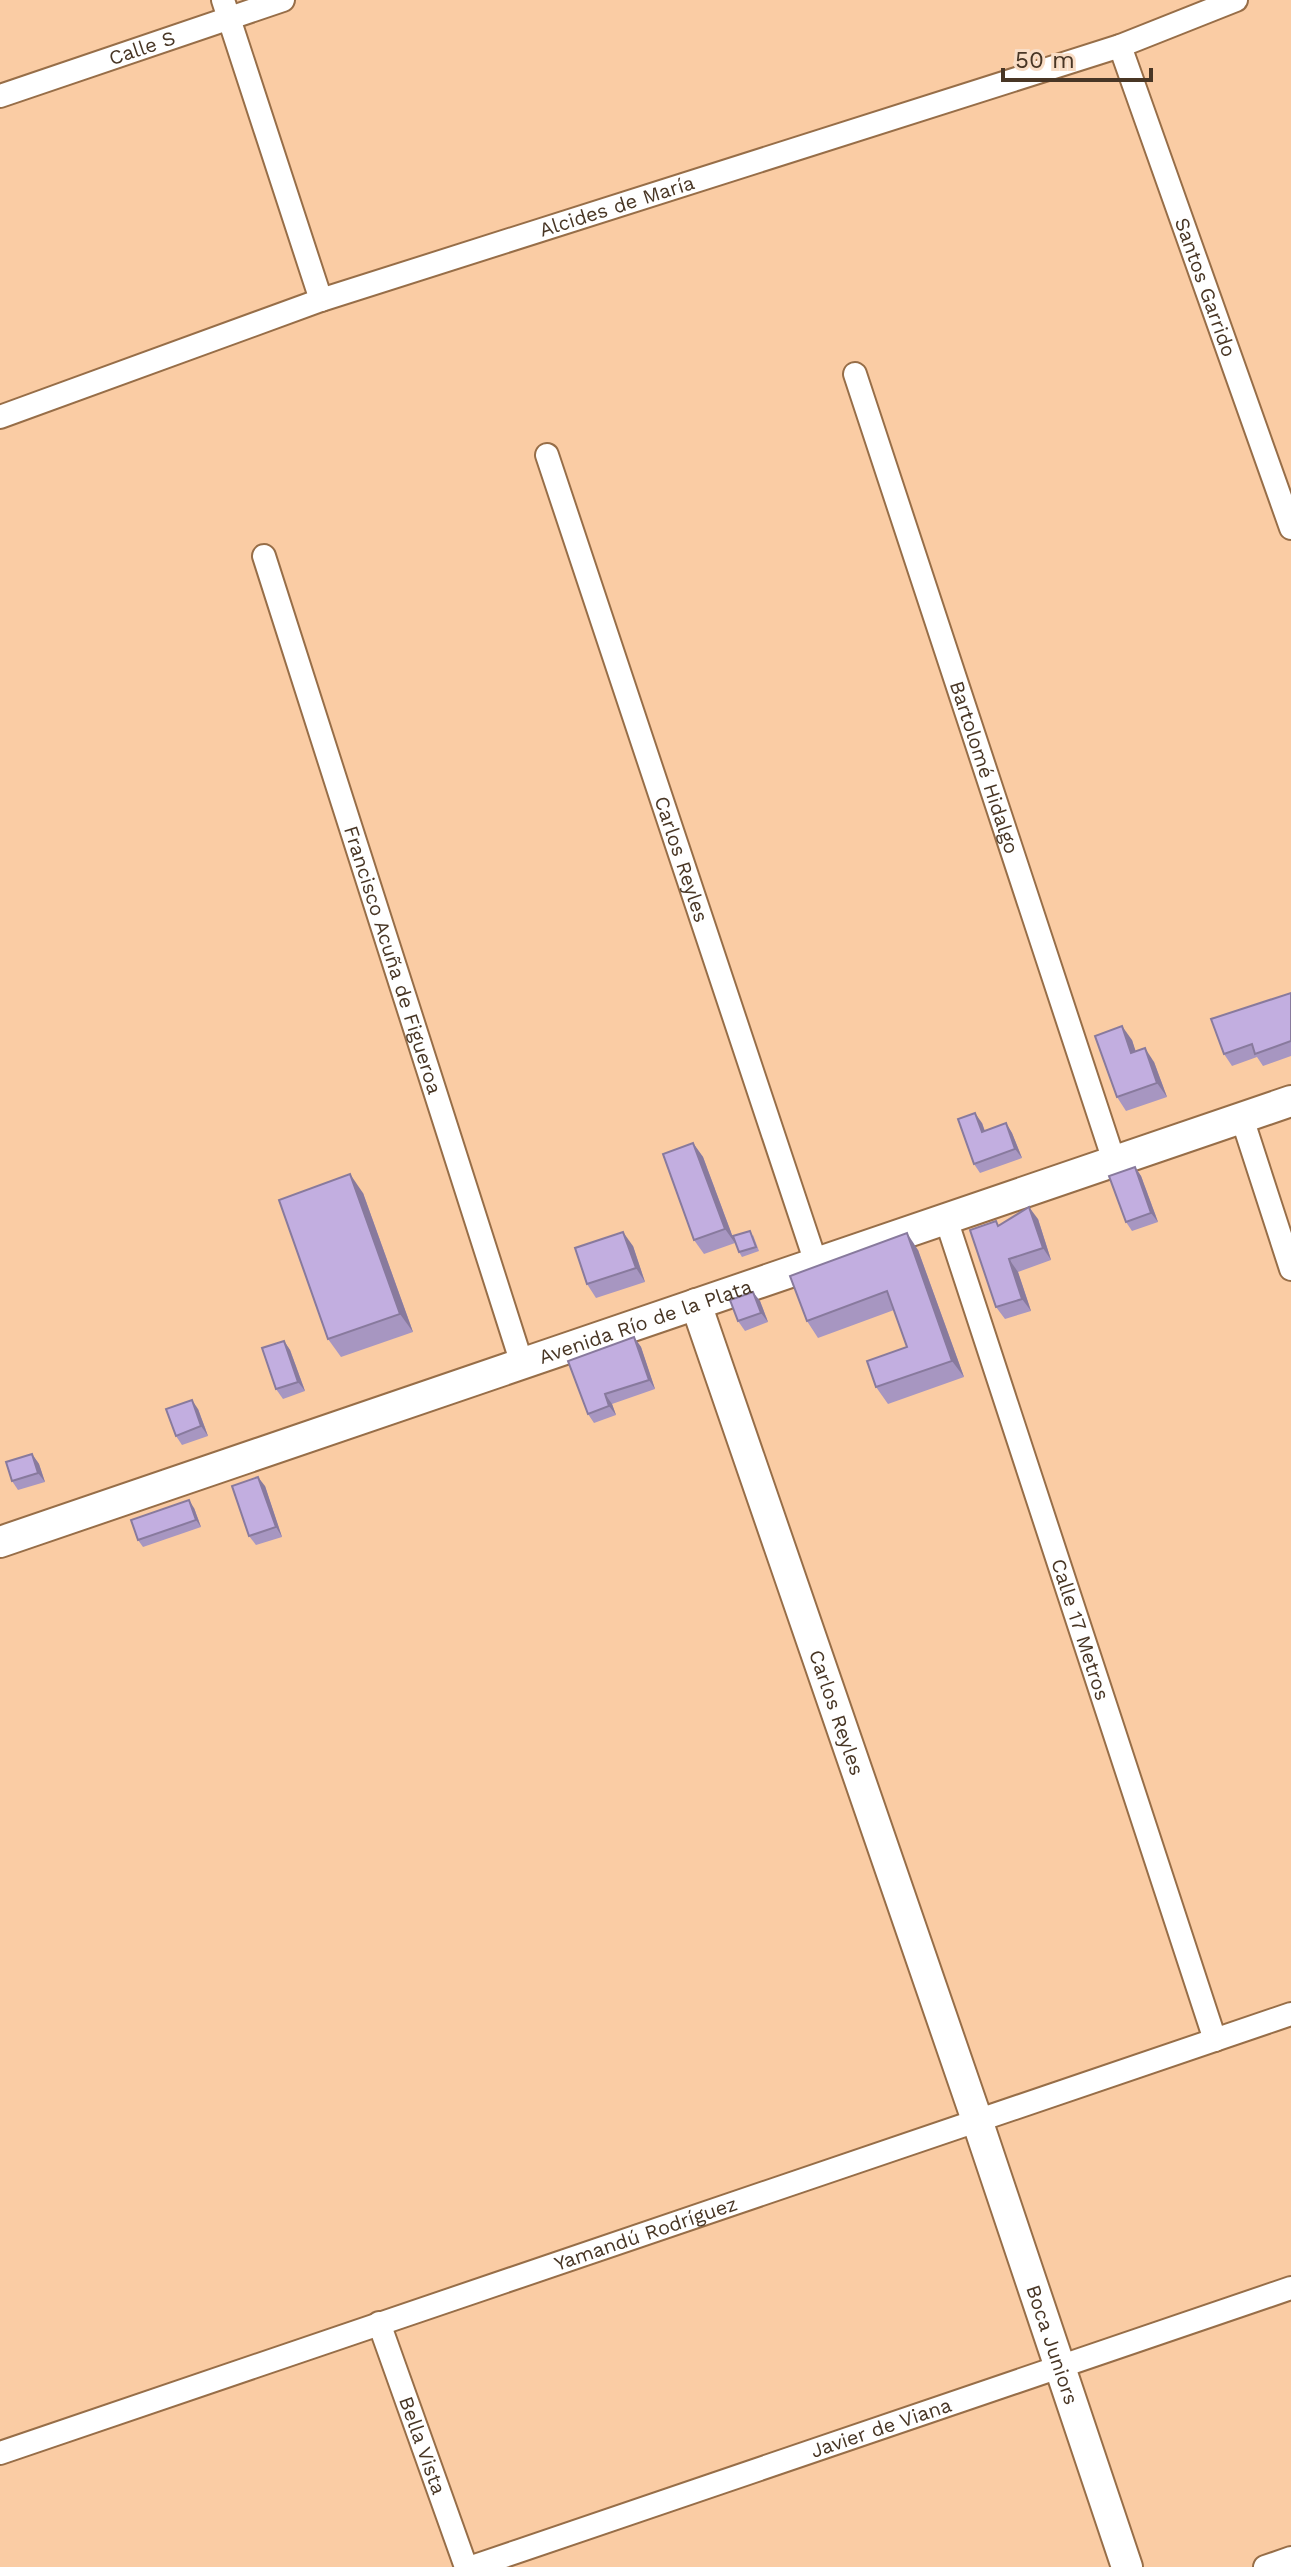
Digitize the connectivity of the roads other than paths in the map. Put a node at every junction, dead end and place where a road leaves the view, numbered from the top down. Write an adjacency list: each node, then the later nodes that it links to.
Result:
1 (283, 0): 3 (street, Calle S)
2 (1223, 2): 4 (street, Alcides de María)
3 (226, 9): 5 (street, Calle S); 6 (street)
4 (1120, 46): 6 (street, Alcides de María); 10 (street, Santos Garrido)
5 (0, 96)
6 (321, 300): 8 (street, Alcides de María)
7 (855, 374): 14 (street, Bartolomé Hidalgo)
8 (0, 417)
9 (547, 455): 16 (street, Carlos Reyles)
10 (1291, 528)
11 (264, 556): 19 (street, Francisco Acuña de Figueroa)
12 (1291, 1101): 13 (street, Avenida Río de la Plata)
13 (1242, 1118): 14 (street, Avenida Río de la Plata); 17 (street)
14 (1114, 1161): 15 (street, Avenida Río de la Plata)
15 (946, 1219): 16 (street, Avenida Río de la Plata); 22 (street, Calle 17 Metros)
16 (816, 1263): 18 (street, Avenida Río de la Plata)
17 (1291, 1269)
18 (696, 1304): 19 (street, Avenida Río de la Plata); 23 (street, Carlos Reyles)
19 (522, 1364): 20 (street, Avenida Río de la Plata)
20 (0, 1542)
21 (1291, 2014): 22 (street, Yamandú Rodríguez)
22 (1215, 2040): 23 (street, Yamandú Rodríguez)
23 (977, 2120): 25 (street, Yamandú Rodríguez); 26 (street, Boca Juniors)
24 (1291, 2288): 26 (street, Javier de Viana)
25 (379, 2323): 27 (street, Yamandú Rodríguez); 29 (street, Bella Vista)
26 (1060, 2367): 30 (street, Javier de Viana); 31 (street, Boca Juniors)
27 (0, 2453)
28 (1291, 2558): 32 (street)
29 (466, 2567)
30 (472, 2567)
31 (1127, 2567)
32 (1265, 2567)

